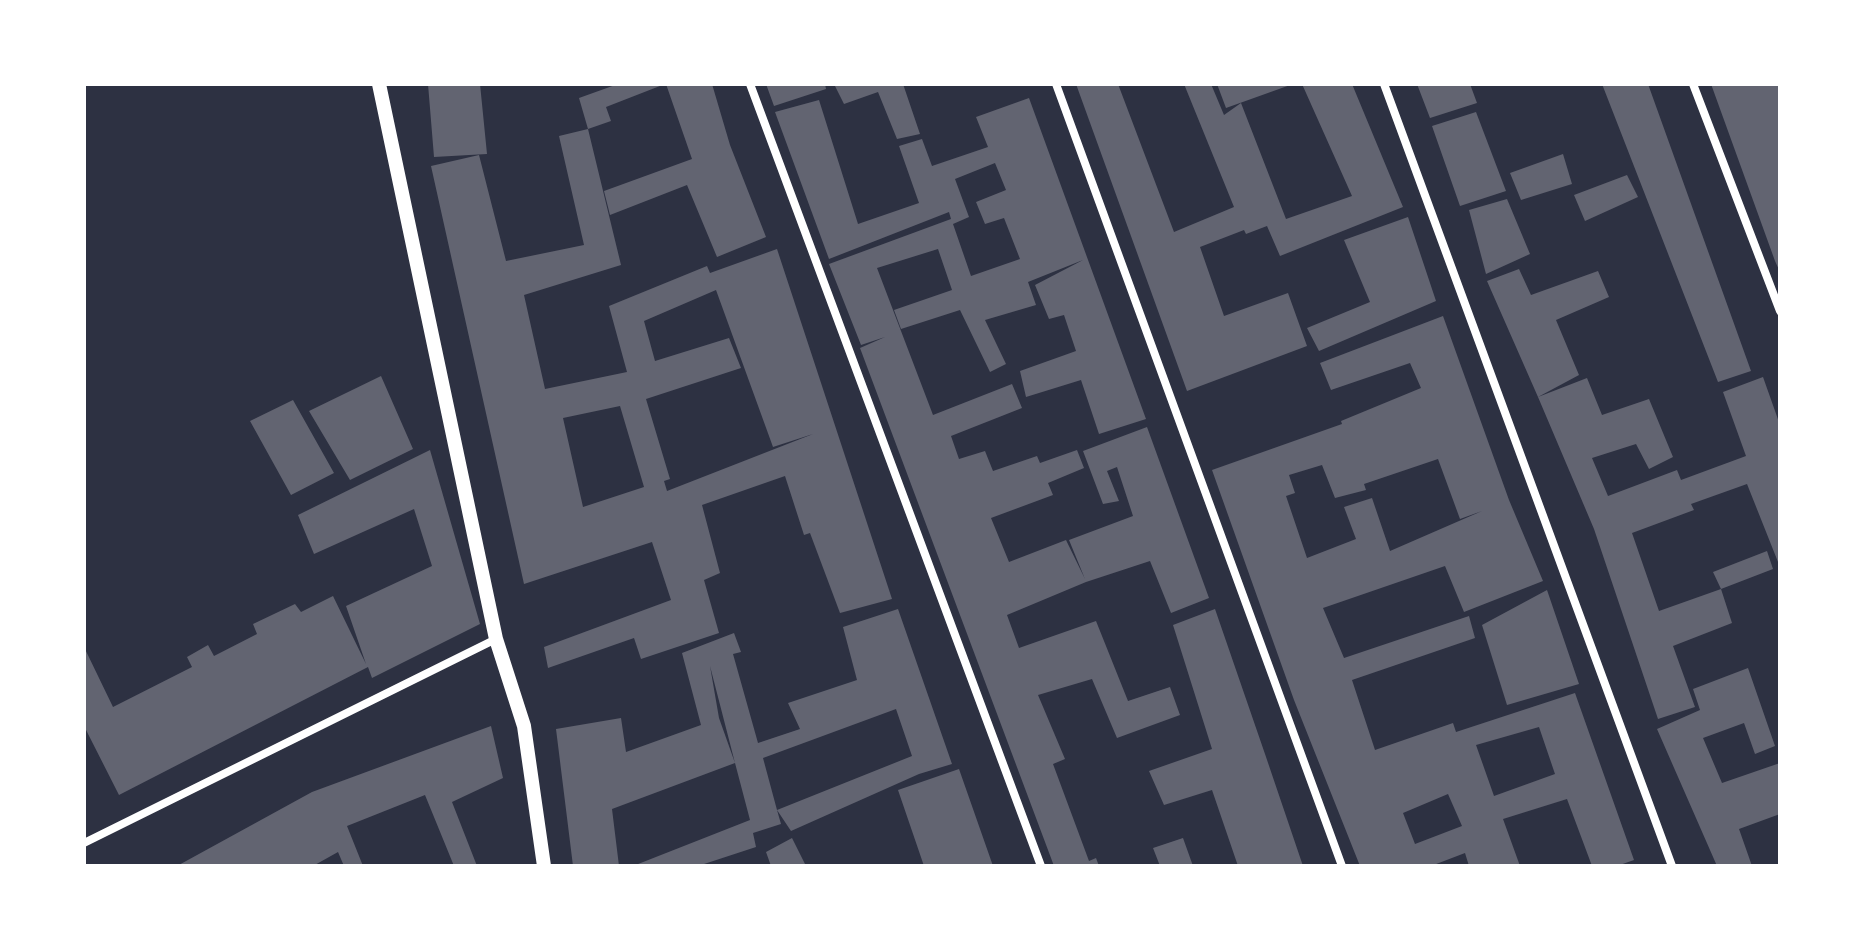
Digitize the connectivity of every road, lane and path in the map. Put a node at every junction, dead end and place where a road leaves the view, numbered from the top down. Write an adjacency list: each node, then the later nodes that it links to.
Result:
1 (379, 84): 7 (street)
2 (750, 84): 10 (street)
3 (1056, 84): 11 (street)
4 (1384, 84): 12 (street)
5 (1693, 84): 6 (street)
6 (1780, 311)
7 (496, 639): 8 (street); 9 (street)
8 (84, 843)
9 (544, 866)
10 (1041, 866)
11 (1342, 866)
12 (1672, 866)

